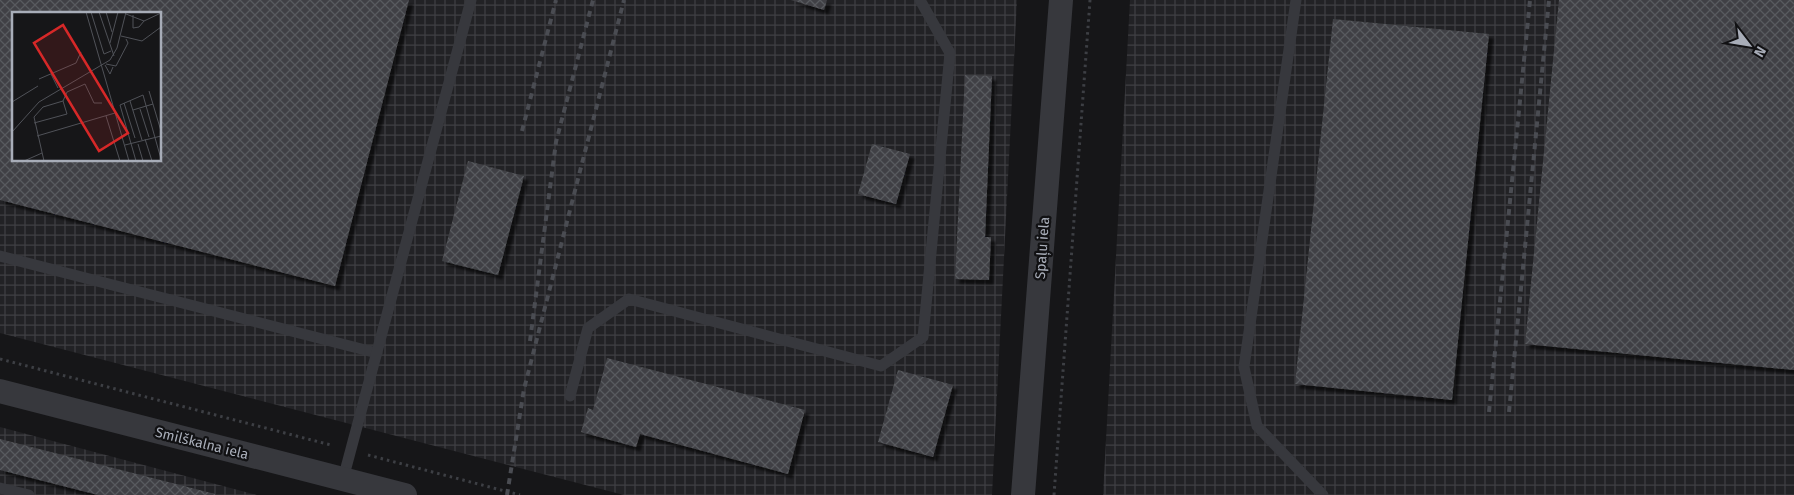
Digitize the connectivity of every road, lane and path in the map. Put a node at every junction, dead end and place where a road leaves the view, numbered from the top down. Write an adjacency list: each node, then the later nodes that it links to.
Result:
1 (471, 0): 7 (lane)
2 (920, 0): 10 (lane)
3 (1061, 0): 17 (street, Spaļu iela)
4 (1090, 0): 18 (path)
5 (1296, 0): 19 (lane)
6 (0, 256): 7 (lane)
7 (377, 353): 11 (lane)
8 (0, 359): 11 (path)
9 (0, 391): 12 (street, Smilškalna iela)
10 (570, 396)
11 (351, 451): 12 (lane); 16 (path)
12 (343, 479): 15 (street, Smilškalna iela)
13 (0, 488): 14 (lane)
14 (29, 495)
15 (405, 495)
16 (520, 495)
17 (1023, 495)
18 (1054, 495)
19 (1323, 495)

